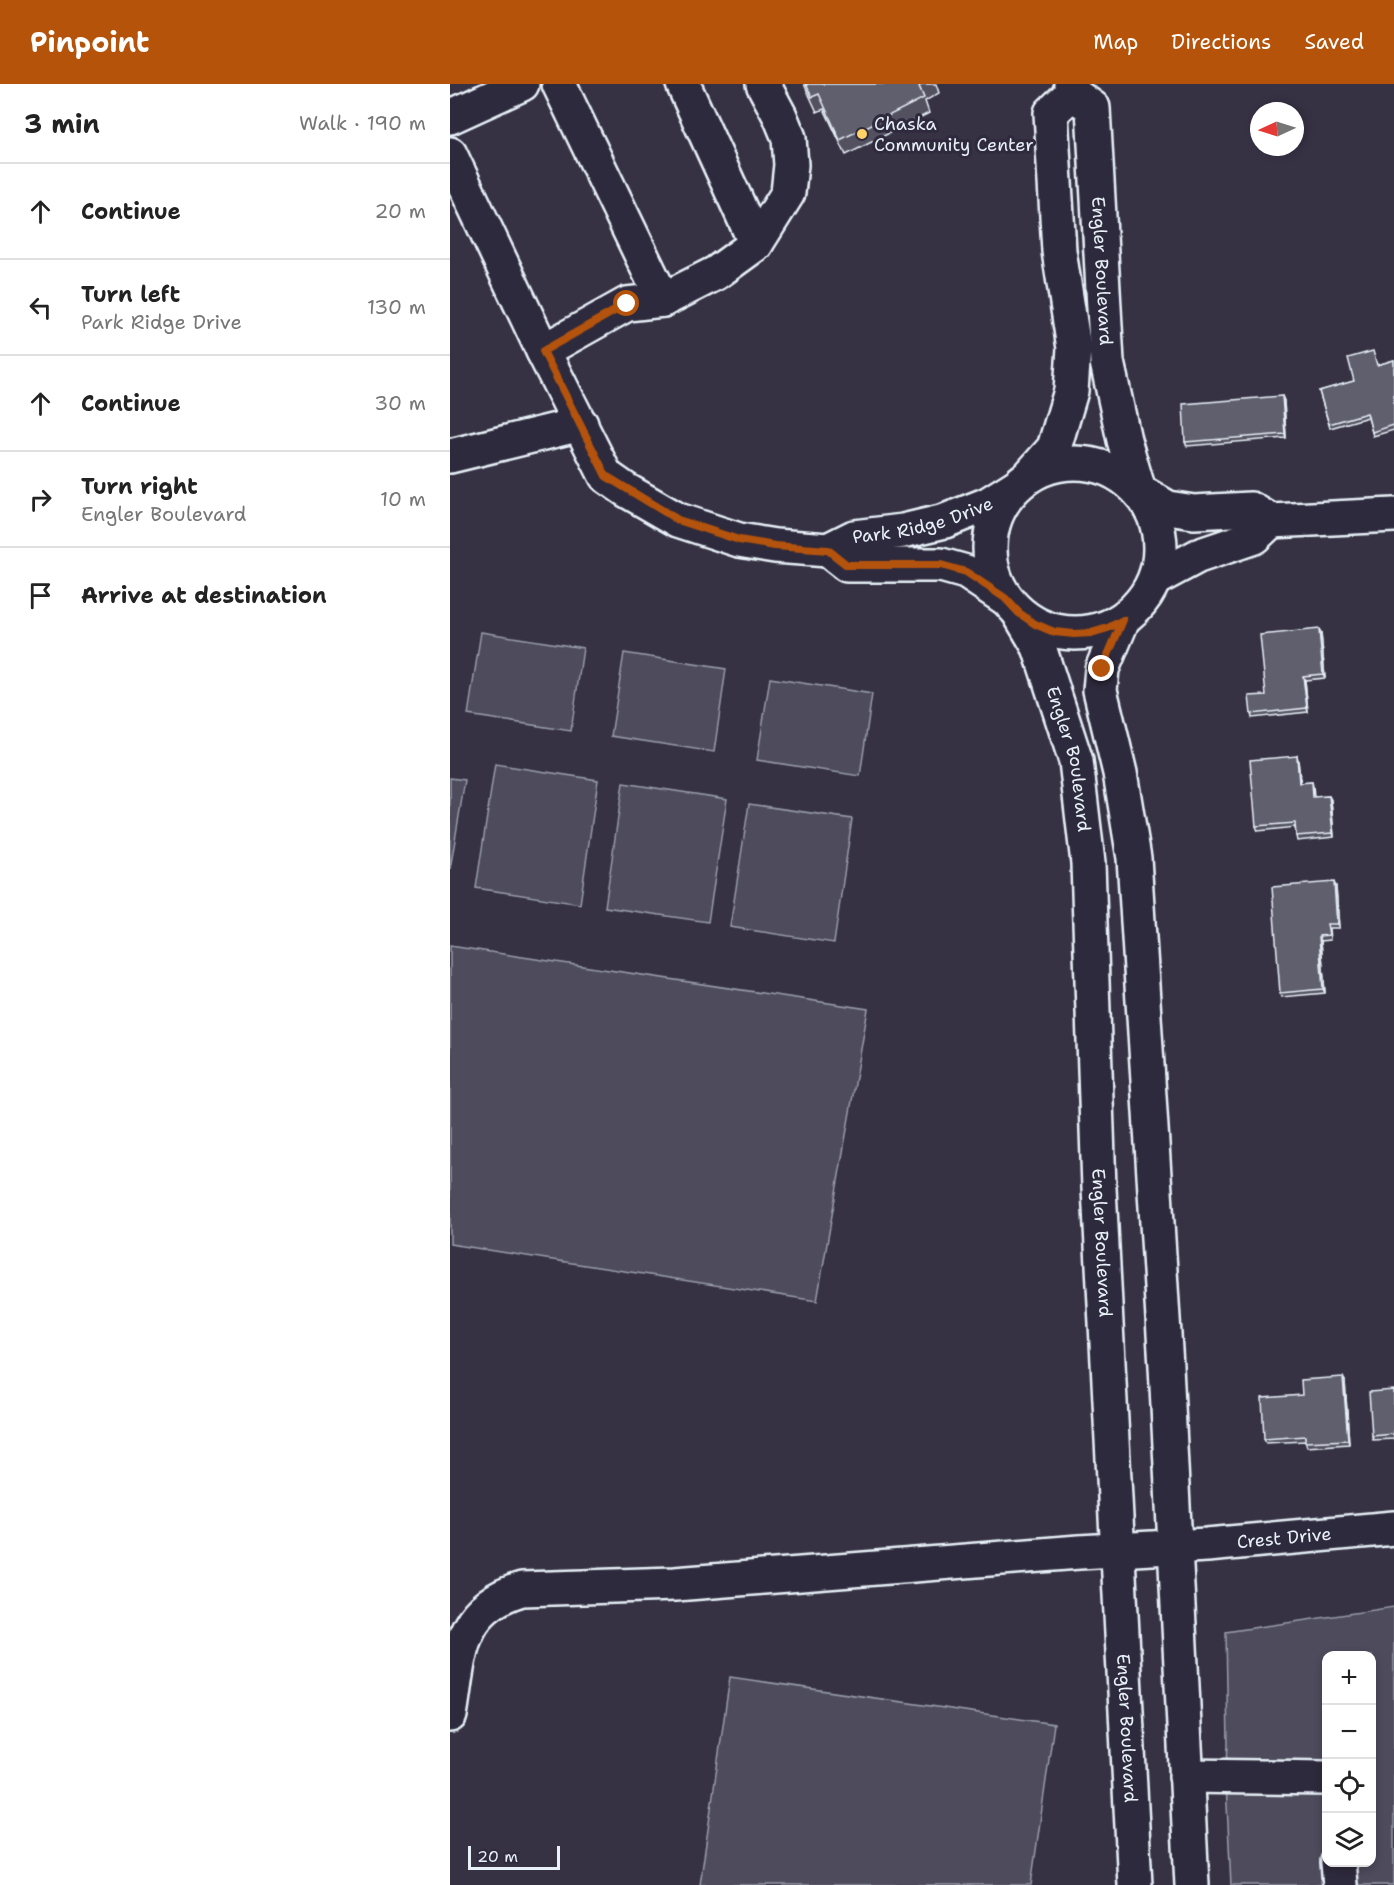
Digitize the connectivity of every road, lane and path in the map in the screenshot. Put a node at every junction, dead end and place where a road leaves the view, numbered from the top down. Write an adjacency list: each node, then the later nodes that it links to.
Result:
1 (522, 84): 6 (main road)
2 (559, 84): 9 (main road)
3 (683, 84): 8 (main road)
4 (763, 84): 8 (main road)
5 (1072, 88): 13 (main road, Engler Boulevard); 14 (main road, Engler Boulevard)
6 (450, 117)
7 (450, 154): 10 (main road, Park Ridge Drive)
8 (756, 244): 9 (main road)
9 (663, 300): 10 (main road)
10 (543, 351): 11 (main road, Park Ridge Drive)
11 (581, 424): 12 (main road); 17 (main road, Park Ridge Drive)
12 (450, 456)
13 (1023, 481): 14 (main road); 17 (main road, Park Ridge Drive); 19 (main road)
14 (1139, 491): 16 (main road); 18 (main road)
15 (1394, 515): 16 (main road)
16 (1271, 521): 18 (main road)
17 (828, 550): 19 (main road, Park Ridge Drive)
18 (1155, 579): 20 (main road)
19 (1012, 606): 20 (main road); 23 (main road, Engler Boulevard)
20 (1123, 620): 22 (main road)
21 (1394, 1527): 22 (main road, Crest Drive)
22 (1174, 1547): 23 (main road, Crest Drive); 26 (main road)
23 (1118, 1550): 24 (main road, Crest Drive); 29 (main road, Engler Boulevard)
24 (456, 1644): 25 (main road, Crest Drive)
25 (450, 1715)
26 (1186, 1776): 27 (main road); 30 (main road)
27 (1322, 1778)
28 (1338, 1867): 31 (main road)
29 (1135, 1885)
30 (1192, 1885)
31 (1340, 1885)

